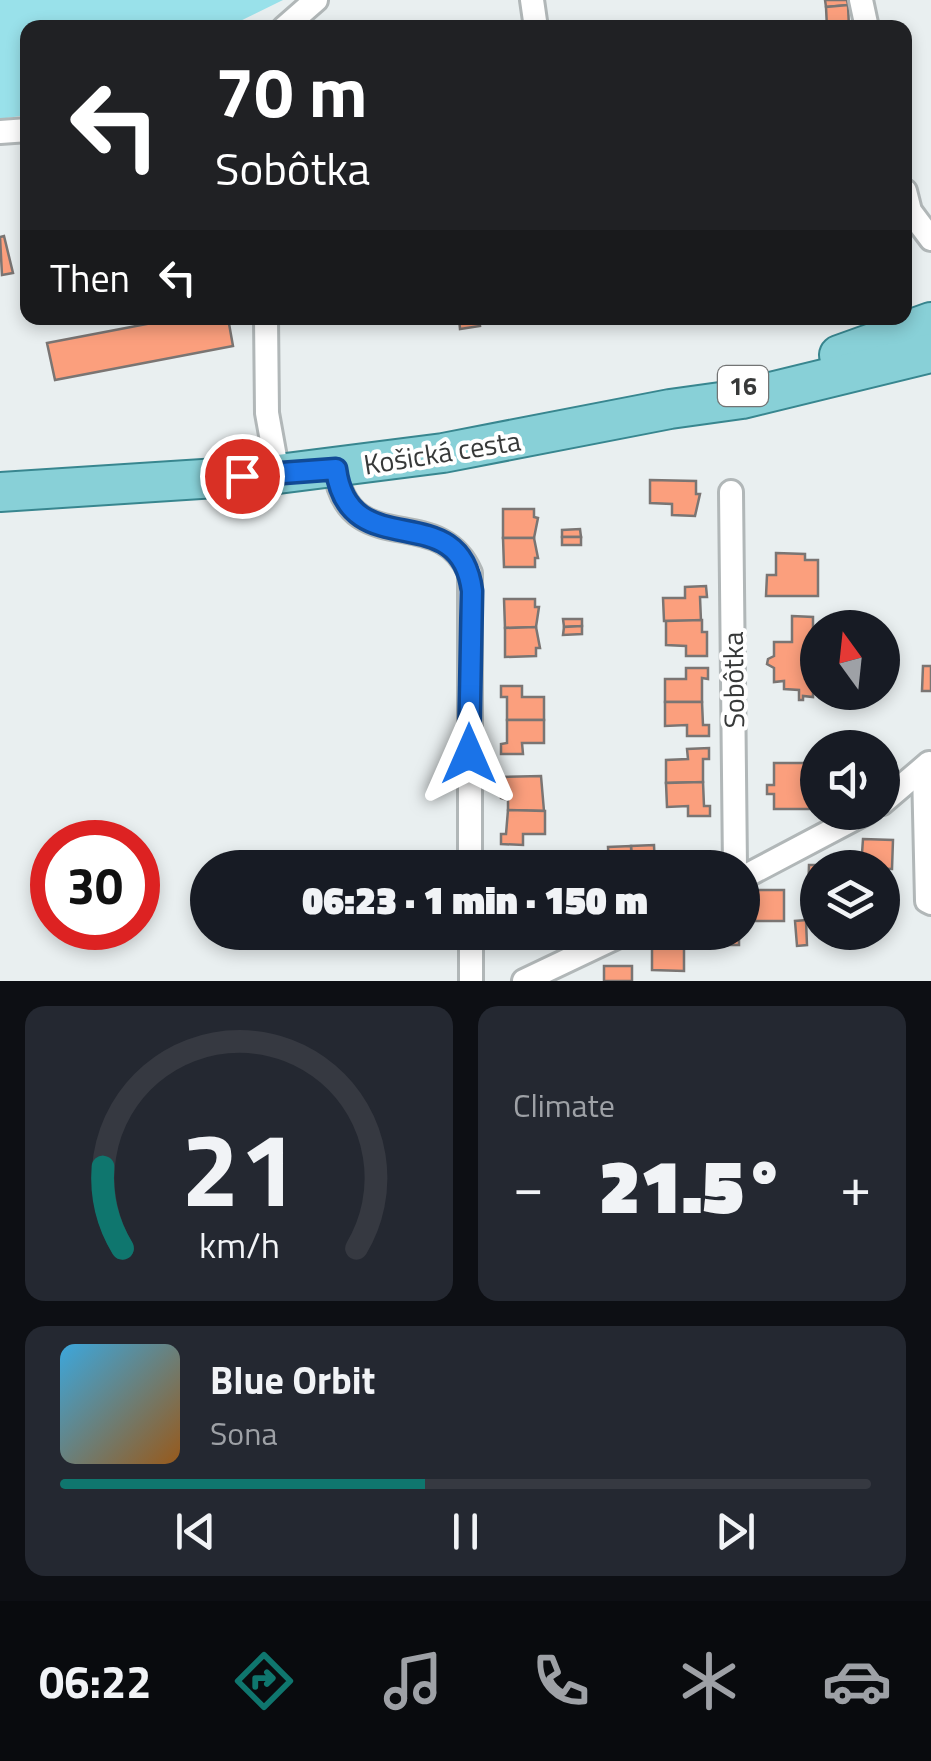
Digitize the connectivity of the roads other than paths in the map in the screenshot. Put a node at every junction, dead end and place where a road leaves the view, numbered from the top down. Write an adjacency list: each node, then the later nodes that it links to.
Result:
1 (316, 0): 2 (street)
2 (293, 20)
3 (912, 214): 4 (street)
4 (931, 243)
5 (931, 322): 8 (main road, Košická cesta / 16)
6 (266, 325): 10 (street)
7 (931, 353): 8 (main road, Košická cesta / 16)
8 (670, 409): 9 (main road, Košická cesta / 16)
9 (336, 469): 10 (main road, Košická cesta / 16); 16 (street)
10 (278, 474): 11 (main road, Košická cesta / 16)
11 (16, 492)
12 (731, 492): 17 (street, Sobôtka)
13 (928, 764): 14 (street); 19 (street)
14 (900, 788)
15 (833, 830): 18 (street)
16 (470, 850)
17 (735, 850)
18 (760, 868)
19 (931, 903)
20 (471, 950): 22 (street)
21 (590, 950): 23 (street)
22 (471, 981)
23 (524, 981)

